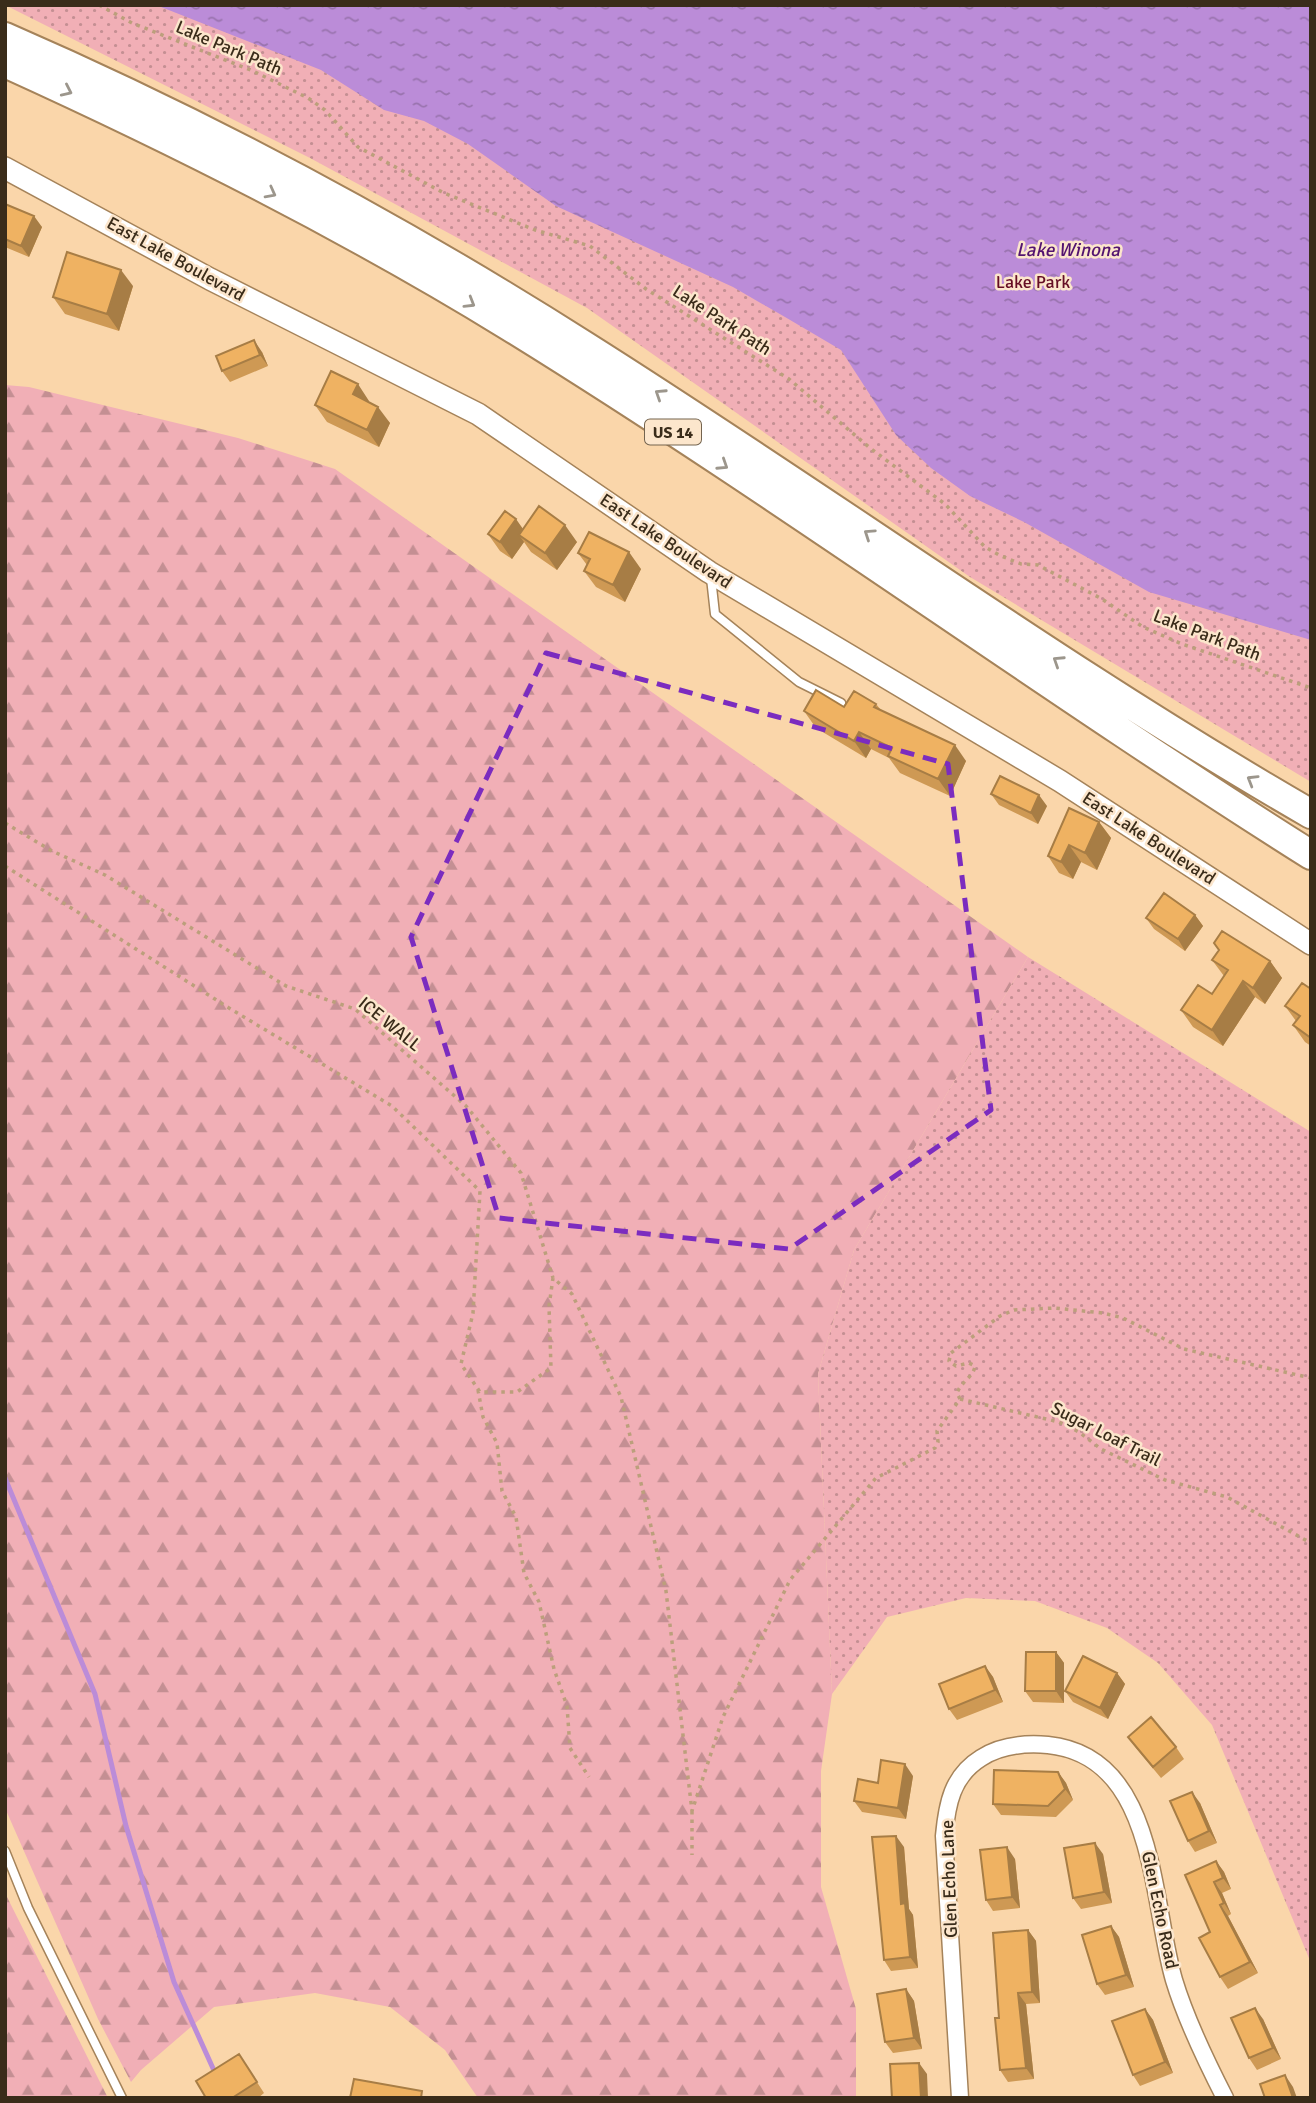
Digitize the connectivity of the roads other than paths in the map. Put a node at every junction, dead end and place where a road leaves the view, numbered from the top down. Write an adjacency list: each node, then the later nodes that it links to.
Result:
1 (5, 37): 6 (highway, US 14, one-way to 1)
2 (5, 63): 7 (highway, US 14, one-way to 7)
3 (5, 168): 4 (street, East Lake Boulevard)
4 (709, 572): 5 (lane); 8 (street, East Lake Boulevard)
5 (841, 703)
6 (1311, 814)
7 (1311, 855)
8 (1311, 944)
9 (1064, 1747): 12 (street, Glen Echo Lane); 13 (street, Glen Echo Road)
10 (5, 1851): 11 (lane)
11 (122, 2098)
12 (960, 2098)
13 (1225, 2098)

